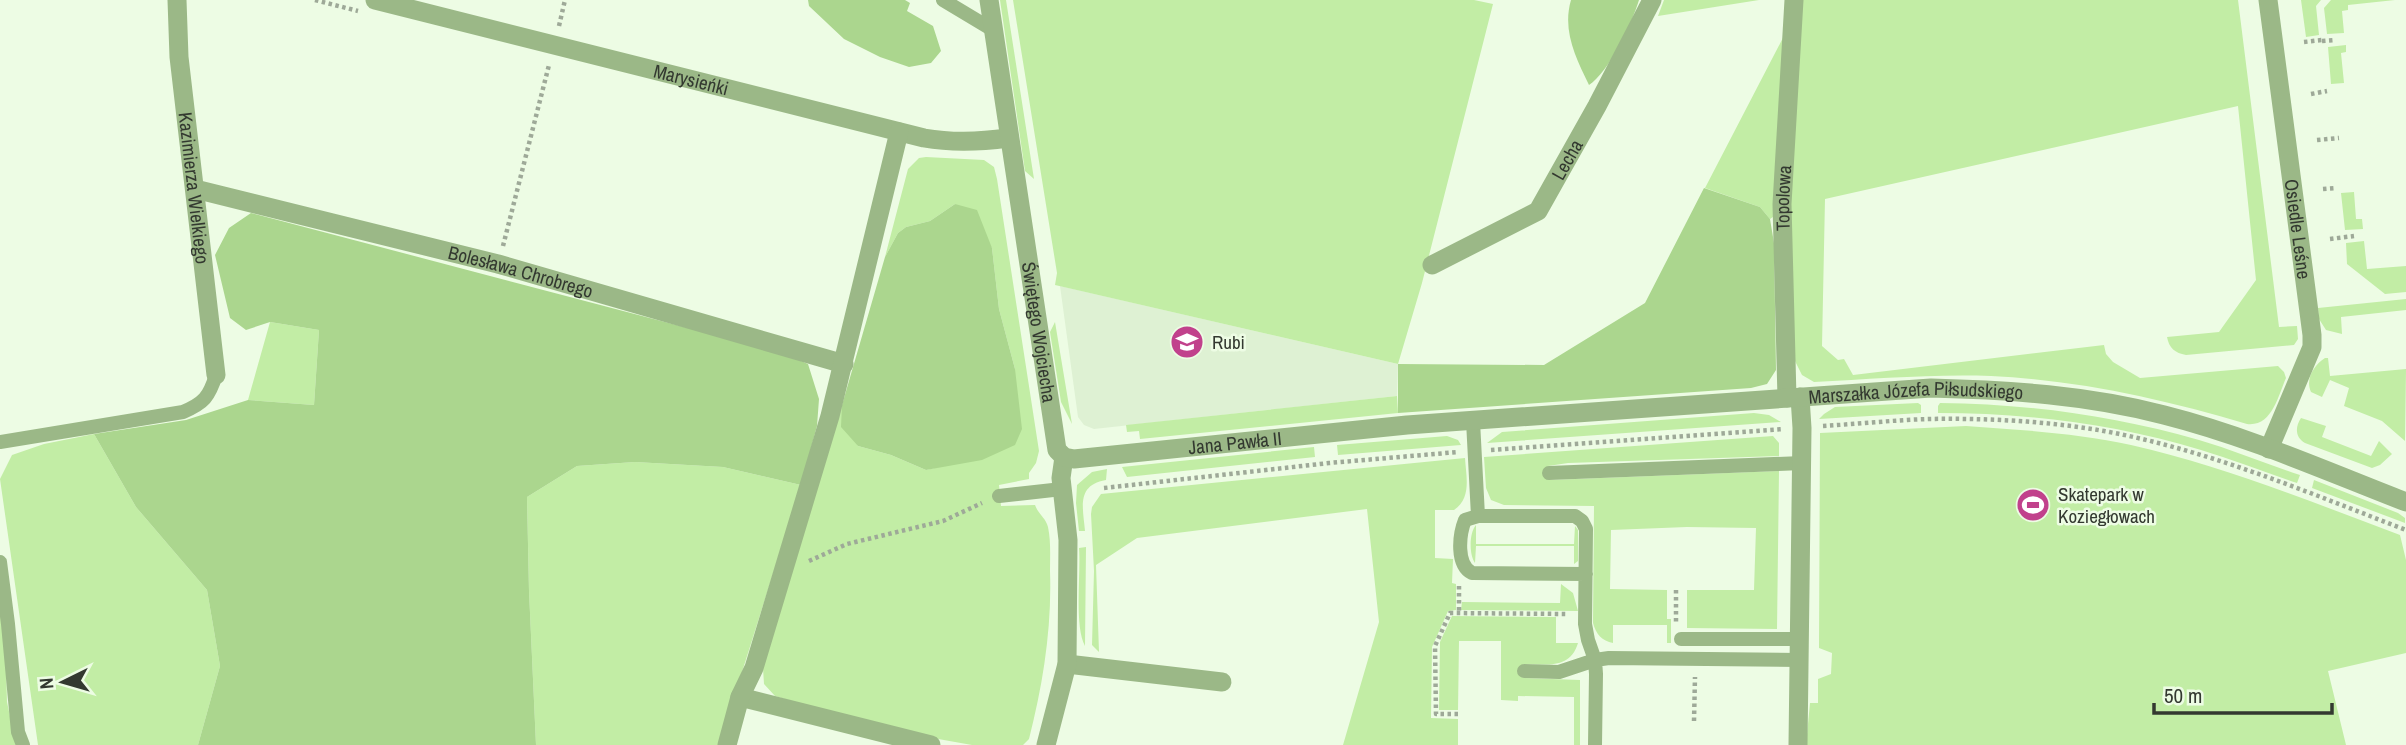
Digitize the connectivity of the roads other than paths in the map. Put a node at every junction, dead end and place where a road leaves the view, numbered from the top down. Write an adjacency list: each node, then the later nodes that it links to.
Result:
1 (177, 0): 11 (street, Kazimierza Wielkiego)
2 (375, 0): 9 (street, Marysieńki)
3 (943, 0): 8 (lane)
4 (989, 0): 8 (street, Świętego Wojciecha)
5 (1652, 0): 12 (street, Lecha)
6 (1794, 0): 15 (street, Topolowa)
7 (2267, 0): 19 (street, Osiedle Leśne)
8 (993, 30): 10 (street, Świętego Wojciecha)
9 (899, 132): 10 (street, Marysieńki); 13 (street)
10 (1008, 138): 20 (street, Świętego Wojciecha)
11 (195, 189): 13 (street, Bolesława Chrobrego); 14 (street, Kazimierza Wielkiego)
12 (1432, 265)
13 (844, 364): 36 (street)
14 (216, 375): 18 (lane)
15 (1794, 398): 16 (street, Marszałka Józefa Piłsudskiego); 19 (street, Marszałka Józefa Piłsudskiego); 21 (street, Topolowa)
16 (1473, 421): 17 (street, Marszałka Józefa Piłsudskiego); 26 (lane)
17 (1407, 425): 20 (street, Jana Pawła II)
18 (0, 442)
19 (2269, 449): 25 (street, Marszałka Józefa Piłsudskiego)
20 (1064, 457): 23 (street, Świętego Wojciecha)
21 (1802, 463): 22 (lane); 30 (street, Topolowa)
22 (1549, 473)
23 (1062, 489): 24 (lane); 33 (street, Świętego Wojciecha)
24 (999, 496)
25 (2406, 502)
26 (1478, 516): 28 (lane); 28 (lane)
27 (0, 562): 37 (lane)
28 (1586, 574): 31 (lane)
29 (1681, 639): 30 (lane)
30 (1800, 639): 32 (street, Topolowa)
31 (1595, 660): 32 (lane); 34 (lane); 41 (lane)
32 (1800, 660): 42 (street, Topolowa)
33 (1067, 664): 35 (street); 40 (street, Świętego Wojciecha)
34 (1524, 671)
35 (1222, 681)
36 (740, 697): 38 (street); 39 (street)
37 (23, 745)
38 (727, 745)
39 (931, 745)
40 (1046, 745)
41 (1595, 745)
42 (1798, 745)

